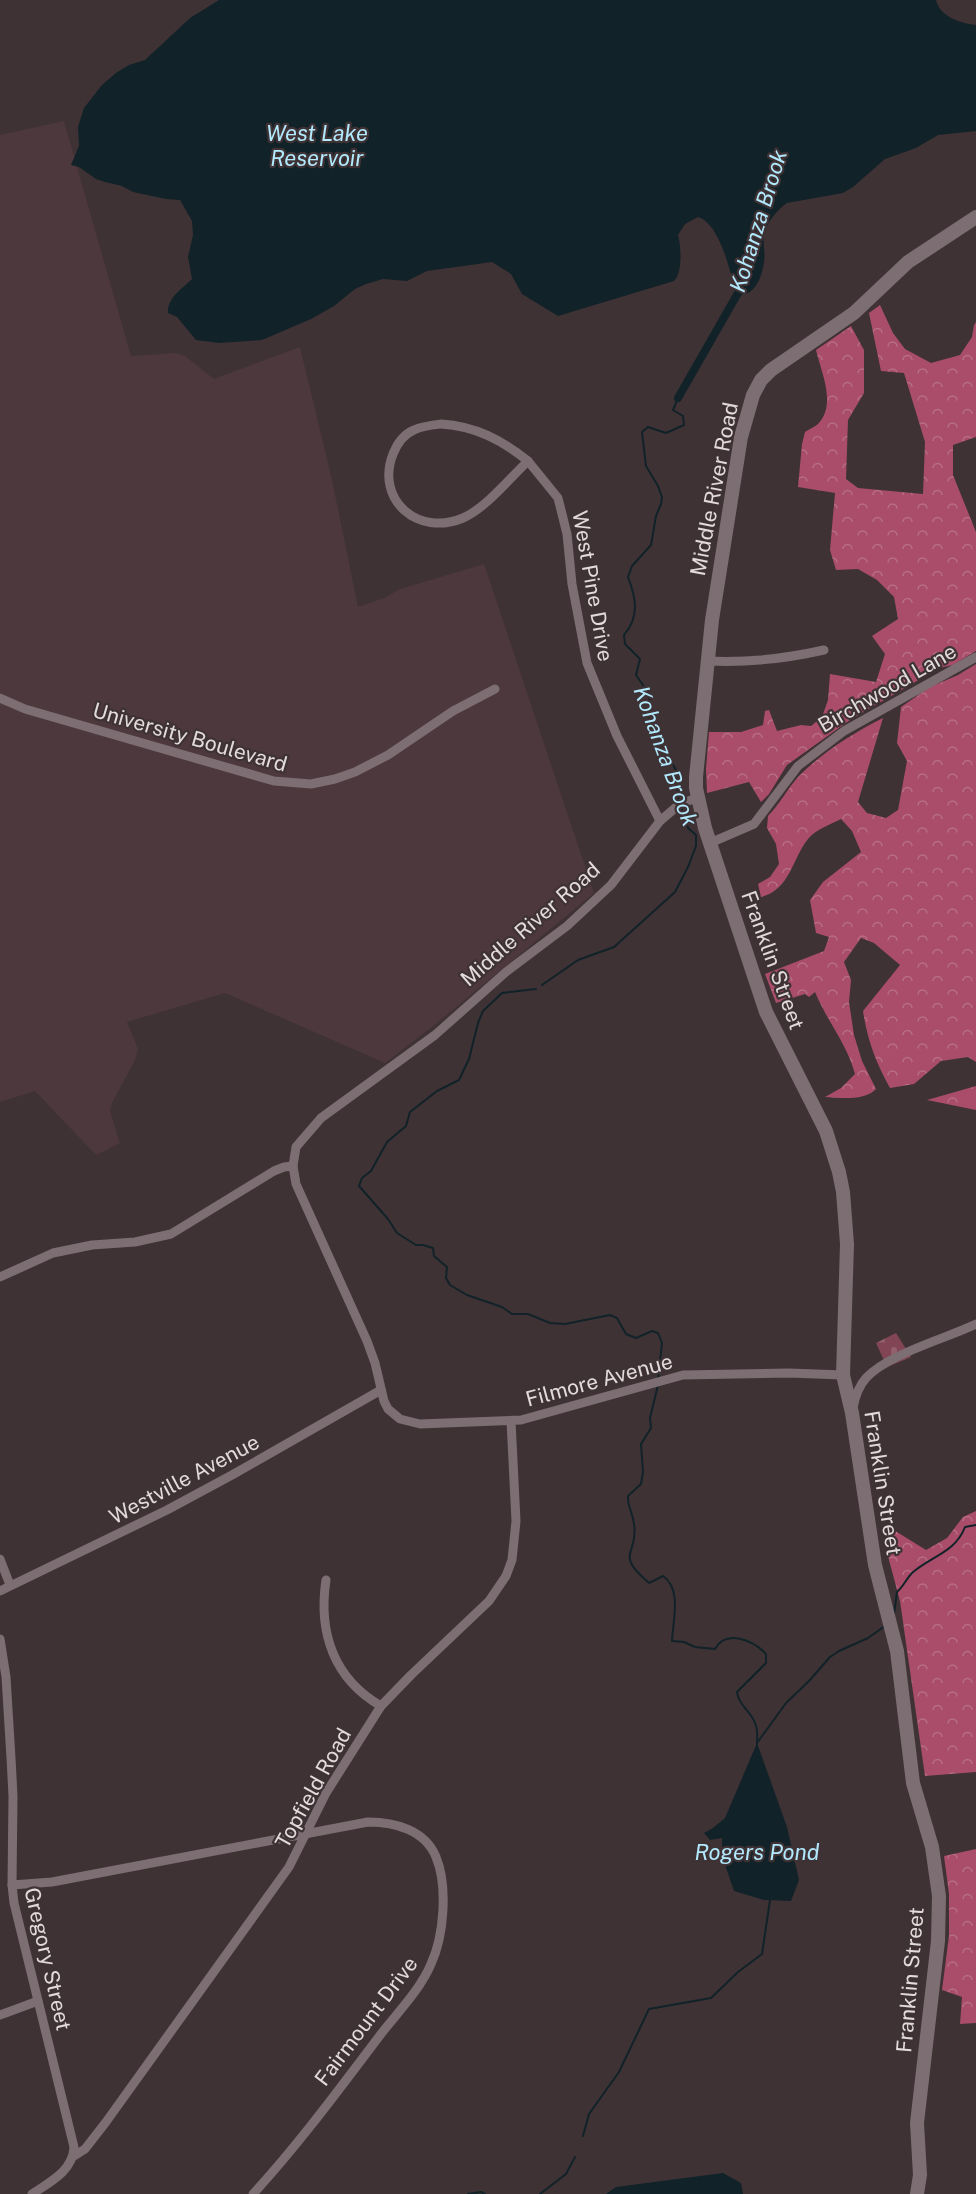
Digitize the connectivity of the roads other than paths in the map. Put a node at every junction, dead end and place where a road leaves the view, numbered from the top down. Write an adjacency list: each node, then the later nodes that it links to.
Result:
1 (976, 217): 5 (main road, Middle River Road)
2 (528, 460): 2 (street, West Pine Drive); 9 (street, West Pine Drive)
3 (824, 650): 5 (street)
4 (976, 657): 10 (street, Birchwood Lane)
5 (707, 661): 8 (main road, Middle River Road)
6 (495, 689): 7 (street, University Boulevard)
7 (0, 698)
8 (693, 799): 9 (street, Middle River Road); 10 (main road, Franklin Street)
9 (660, 821): 11 (street, Middle River Road)
10 (710, 843): 14 (main road, Franklin Street)
11 (293, 1166): 12 (street); 15 (street)
12 (0, 1277)
13 (976, 1324): 16 (street)
14 (843, 1375): 16 (main road, Franklin Street); 17 (street, Filmore Avenue)
15 (381, 1390): 17 (street, Filmore Avenue); 20 (street, Westville Avenue)
16 (852, 1413): 31 (main road, Franklin Street)
17 (511, 1421): 23 (street, Topfield Road)
18 (0, 1559): 20 (street)
19 (326, 1580): 23 (street)
20 (10, 1585): 21 (street, Westville Avenue)
21 (0, 1591)
22 (0, 1639): 25 (street, Gregory Street)
23 (381, 1706): 24 (street, Topfield Road)
24 (305, 1835): 25 (street, Fairmount Drive); 28 (street, Topfield Road); 30 (street, Fairmount Drive)
25 (12, 1886): 26 (street, Gregory Street)
26 (38, 2001): 27 (street); 28 (street, Gregory Street)
27 (0, 2015)
28 (74, 2156): 29 (street)
29 (32, 2194)
30 (253, 2194)
31 (917, 2194)

